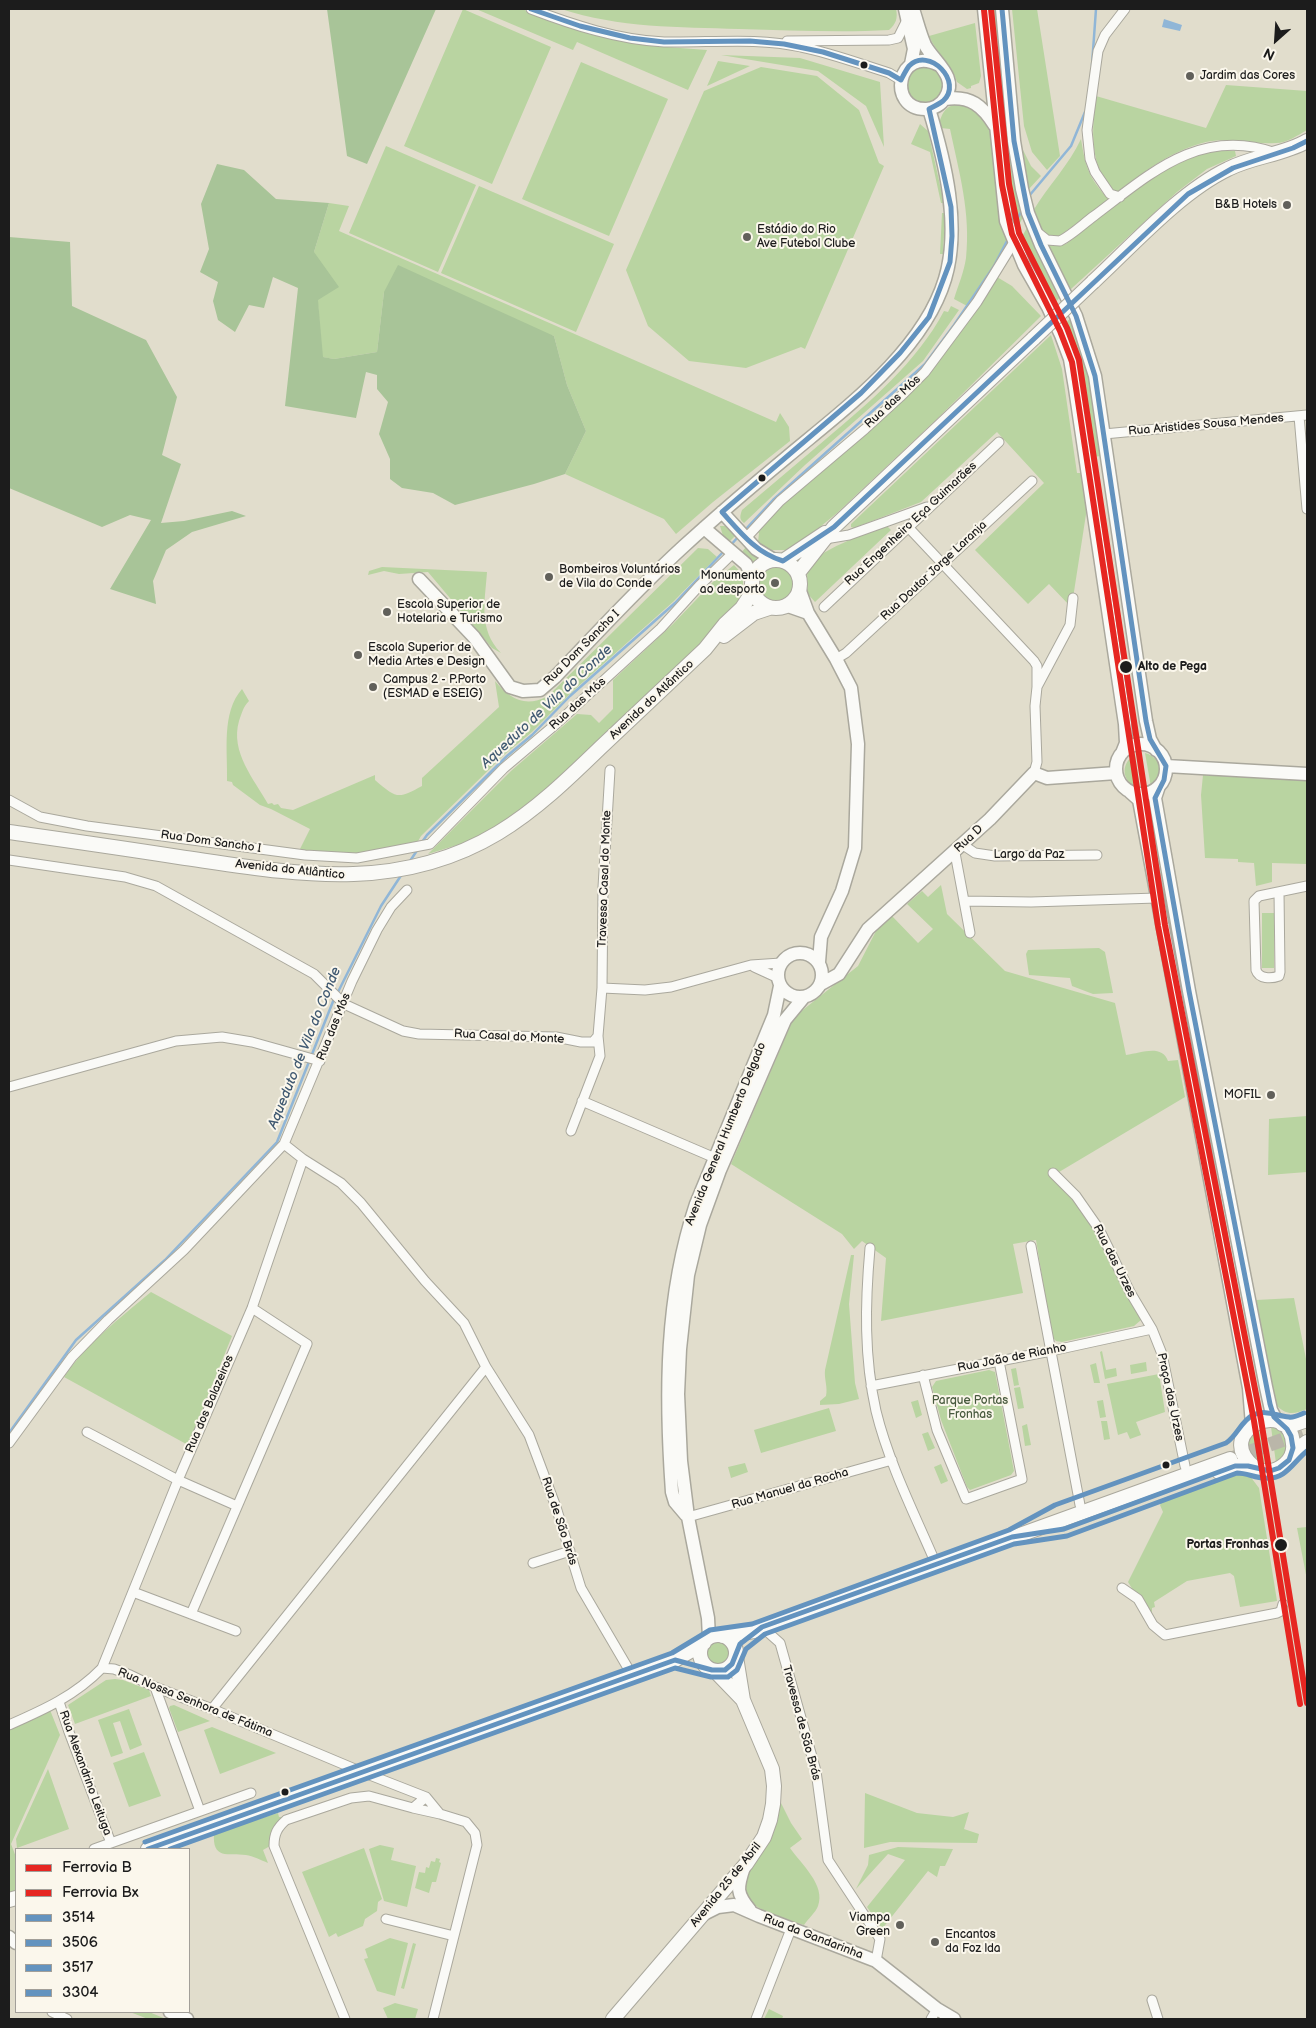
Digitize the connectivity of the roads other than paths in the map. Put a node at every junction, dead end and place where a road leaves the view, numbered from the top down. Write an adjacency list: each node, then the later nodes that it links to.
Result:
1 (531, 9): 6 (street)
2 (984, 9): 11 (street)
3 (1002, 9): 19 (street)
4 (1125, 9): 18 (street)
5 (909, 13): 6 (street); 7 (street); 8 (street)
6 (783, 44): 9 (street)
7 (911, 64): 8 (street); 9 (street)
8 (939, 65): 10 (street)
9 (901, 80): 13 (street)
10 (949, 83): 11 (street); 12 (street)
11 (992, 84): 14 (street)
12 (945, 99): 13 (street); 14 (street)
13 (929, 109): 27 (street, Rua Dom Sancho I)
14 (996, 127): 20 (street)
15 (1307, 141): 16 (main road)
16 (1301, 150): 17 (main road)
17 (1276, 153): 18 (street); 29 (main road, bridge)
18 (1120, 197): 19 (street)
19 (1034, 228): 22 (street)
20 (1014, 242): 31 (street, Rua das Mós); 49 (street)
21 (1303, 416): 22 (street, Rua Aristides Sousa Mendes); 26 (street)
22 (1104, 434): 48 (street)
23 (998, 442): 25 (street, Rua Engenheiro Eça Guimarães)
24 (1032, 481): 35 (street, Rua Doutor Jorge Laranja)
25 (931, 506): 28 (street, Rua Engenheiro Eça Guimarães); 32 (street)
26 (1307, 509)
27 (722, 512): 30 (street, Rua Dom Sancho I); 31 (street)
28 (908, 526): 35 (street); 42 (street, Rua Engenheiro Eça Guimarães)
29 (834, 527): 32 (main road); 34 (main road)
30 (704, 528): 33 (street); 37 (street, Rua Dom Sancho I)
31 (746, 538): 34 (street)
32 (825, 539): 36 (main road)
33 (733, 553): 38 (street); 59 (street, Rua das Mós)
34 (778, 560): 36 (main road); 38 (main road)
35 (943, 564): 46 (street, Rua Doutor Jorge Laranja); 47 (street)
36 (798, 573): 39 (main road)
37 (419, 579)
38 (753, 584): 43 (main road); 45 (main road, Avenida do Atlântico)
39 (800, 591): 41 (main road); 44 (street)
40 (1073, 598): 47 (street)
41 (788, 606): 43 (main road); 44 (street)
42 (824, 607)
43 (769, 608): 45 (main road, Avenida do Atlântico)
44 (808, 613): 46 (street)
45 (705, 649): 58 (main road, Avenida do Atlântico)
46 (836, 659): 69 (street)
47 (1037, 687): 52 (street)
48 (1156, 750): 49 (street); 50 (street)
49 (1122, 752): 53 (street)
50 (1166, 766): 54 (street); 55 (street)
51 (610, 770): 77 (street, Travessa Casal do Monte)
52 (1034, 773): 53 (street); 60 (street, Rua D)
53 (1116, 773): 56 (street)
54 (1307, 774)
55 (1160, 786): 56 (street); 99 (street)
56 (1130, 792): 66 (street)
57 (9, 800): 59 (street, Rua Dom Sancho I)
58 (9, 832)
59 (418, 847)
60 (959, 849): 61 (street, Largo da Paz); 67 (street); 71 (street, Rua D)
61 (1097, 855)
62 (9, 860): 79 (street)
63 (1307, 886): 65 (street)
64 (407, 890): 79 (street, Rua das Mós)
65 (1279, 892): 65 (street)
66 (1158, 898): 67 (street); 100 (street)
67 (965, 901): 68 (street)
68 (970, 933)
69 (821, 937): 70 (street); 74 (street)
70 (799, 952): 72 (street); 74 (street)
71 (846, 963): 74 (street); 76 (street, Rua D)
72 (781, 964): 73 (street); 75 (street, Avenida General Humberto Delgado)
73 (751, 965): 75 (street); 77 (street)
74 (820, 965): 76 (street)
75 (779, 982): 78 (street); 86 (street, Avenida General Humberto Delgado)
76 (821, 984): 78 (street, Avenida General Humberto Delgado)
77 (602, 988): 80 (street)
78 (804, 997): 113 (street, Avenida General Humberto Delgado)
79 (344, 1004): 80 (street, Rua Casal do Monte); 81 (street, Rua das Mós)
80 (598, 1036): 83 (street)
81 (320, 1061): 82 (street); 85 (street, Rua das Mós)
82 (9, 1087)
83 (582, 1101): 84 (street); 86 (street)
84 (571, 1131)
85 (284, 1144): 87 (street); 104 (street, Rua das Mós)
86 (715, 1158): 113 (street, Avenida General Humberto Delgado)
87 (303, 1159): 91 (street, Rua dos Balazeiros); 95 (street, Rua de São Brás)
88 (1053, 1173): 92 (street, Rua das Urzes)
89 (1031, 1246): 93 (street)
90 (870, 1248): 97 (street)
91 (252, 1308): 110 (street, Rua dos Balazeiros); 112 (street)
92 (1152, 1329): 93 (street, Rua João de Rianho); 108 (street, Praça das Urzes)
93 (1051, 1351): 94 (street, Rua João de Rianho); 111 (street)
94 (1000, 1361): 96 (street, Rua João de Rianho); 96 (street)
95 (486, 1367): 115 (street, Rua de São Brás); 133 (street)
96 (923, 1376): 97 (street, Rua João de Rianho)
97 (871, 1386): 106 (street)
98 (1307, 1420): 99 (main road)
99 (1279, 1422): 100 (main road); 105 (main road)
100 (1252, 1425): 102 (main road)
101 (86, 1432): 110 (street)
102 (1242, 1440): 108 (main road); 109 (main road)
103 (1307, 1442): 105 (main road)
104 (9, 1443)
105 (1292, 1453): 109 (main road)
106 (892, 1460): 113 (street, Rua Manuel da Rocha); 117 (street)
107 (1230, 1460): 114 (main road)
108 (1185, 1466): 111 (main road)
109 (1253, 1466): 114 (main road)
110 (178, 1480): 112 (street); 119 (street, Rua dos Balazeiros)
111 (1080, 1505): 114 (main road)
112 (237, 1506): 121 (street)
113 (688, 1517): 124 (street, Avenida General Humberto Delgado)
114 (1012, 1538): 117 (main road)
115 (570, 1551): 116 (street); 129 (street, Rua de São Brás)
116 (533, 1563)
117 (936, 1564): 122 (main road)
118 (1122, 1588): 120 (street)
119 (133, 1592): 121 (street); 127 (street, Rua dos Balazeiros)
120 (1282, 1604)
121 (191, 1614): 123 (street)
122 (758, 1629): 124 (main road); 125 (main road); 151 (street, Travessa de São Brás)
123 (236, 1631)
124 (714, 1639): 125 (main road); 126 (main road); 128 (main road)
125 (736, 1654): 128 (main road); 131 (main road, Avenida 25 de Abril)
126 (675, 1660): 128 (main road); 129 (main road)
127 (102, 1668): 130 (street, Rua Nossa Senhora de Fátima); 132 (street, Rua Nossa Senhora de Fátima)
128 (712, 1669): 131 (main road, Avenida 25 de Abril)
129 (632, 1675): 135 (main road)
130 (154, 1687): 133 (street, Rua Nossa Senhora de Fátima); 139 (street)
131 (743, 1700): 145 (main road, Avenida 25 de Abril)
132 (59, 1702): 134 (street, Rua Nossa Senhora de Fátima); 142 (street, Rua Alexandrino Leituga)
133 (212, 1709): 135 (street, Rua Nossa Senhora de Fátima)
134 (9, 1725)
135 (362, 1772): 137 (street, Rua Nossa Senhora de Fátima); 143 (main road)
136 (251, 1793): 139 (street)
137 (426, 1797): 138 (street); 140 (street)
138 (413, 1808): 140 (street); 158 (street)
139 (200, 1811): 141 (street)
140 (440, 1814): 150 (street)
141 (153, 1828): 142 (street); 143 (street)
142 (111, 1843): 144 (street)
143 (154, 1847)
144 (97, 1848)
145 (746, 1864): 146 (street); 147 (main road, Avenida 25 de Abril)
146 (752, 1912): 147 (street, Rua da Gandarinha); 149 (street, Rua da Gandarinha)
147 (704, 1914): 160 (main road, Avenida 25 de Abril)
148 (386, 1920): 150 (street)
149 (791, 1929): 151 (street, Rua da Gandarinha); 161 (street)
150 (454, 1936): 159 (street)
151 (876, 1961): 155 (street)
152 (1152, 2000): 163 (street)
153 (54, 2013): 156 (street)
154 (172, 2013): 157 (street)
155 (934, 2014): 162 (street)
156 (67, 2019)
157 (187, 2019)
158 (345, 2019)
159 (433, 2019)
160 (613, 2019)
161 (756, 2019)
162 (954, 2019)
163 (1158, 2019)

